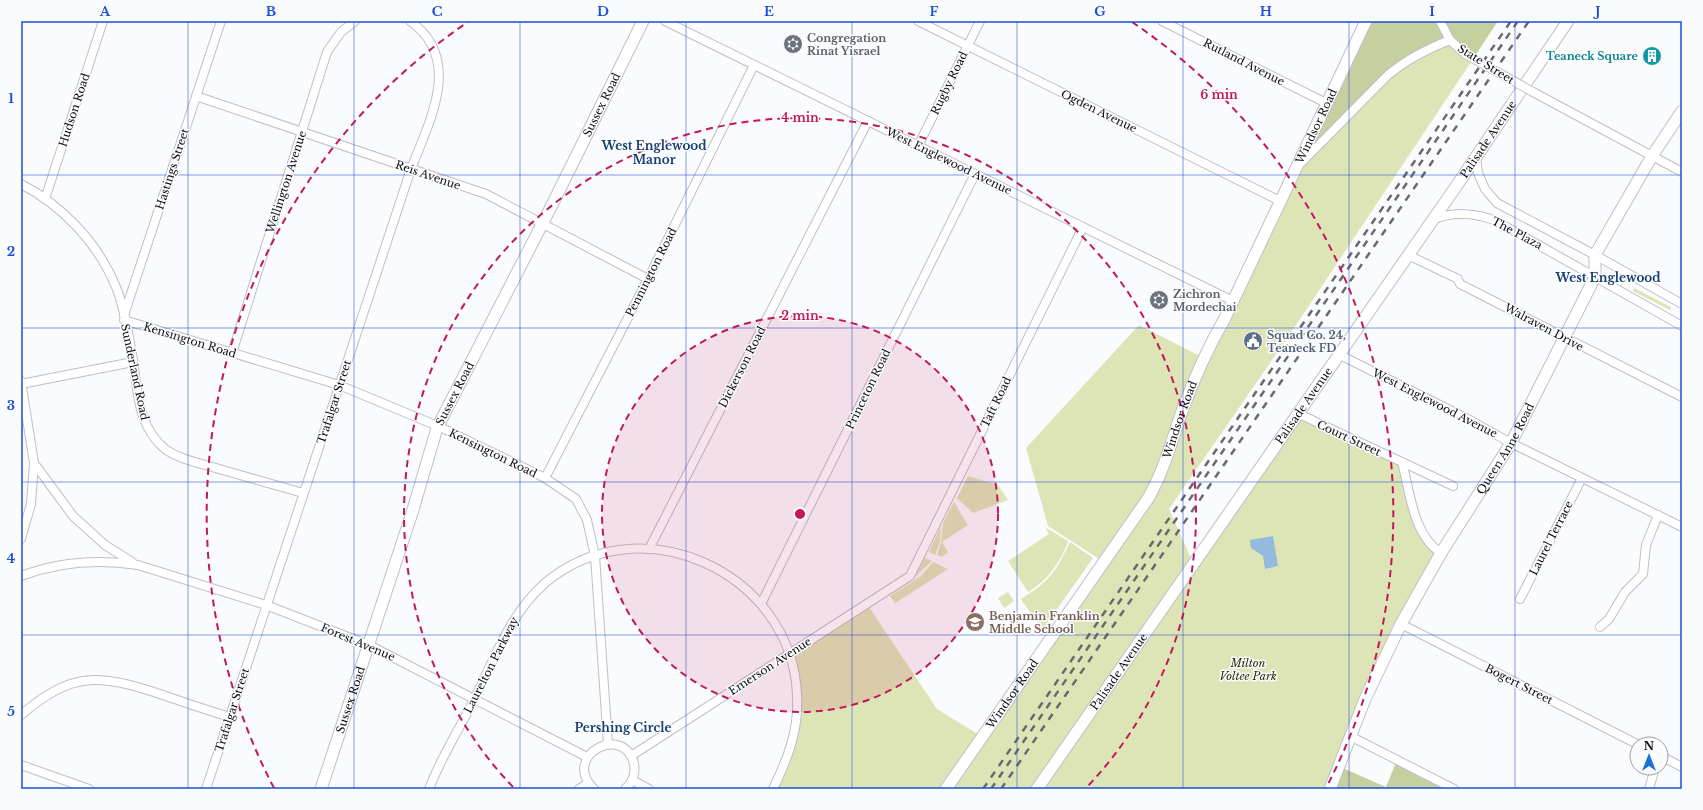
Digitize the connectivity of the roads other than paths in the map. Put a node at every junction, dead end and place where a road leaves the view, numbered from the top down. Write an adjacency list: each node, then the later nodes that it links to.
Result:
1 (103, 21): 29 (street, Hudson Road)
2 (221, 21): 16 (street, Hastings Street)
3 (355, 21): 20 (street, Wellington Avenue)
4 (410, 21): 24 (street, Trafalgar Street)
5 (643, 21): 32 (street, Sussex Road)
6 (665, 21): 15 (street, West Englewood Avenue)
7 (918, 21): 14 (street, Ogden Avenue)
8 (980, 21): 14 (street, Rugby Road)
9 (1162, 21): 17 (street, Rutland Avenue)
10 (1366, 21): 17 (street, Windsor Road)
11 (1440, 21): 13 (street)
12 (1568, 21): 23 (street, Palisade Avenue)
13 (1450, 40): 22 (street, State Street, bridge); 25 (street, State Street)
14 (968, 46): 21 (street, Rugby Road); 30 (street, Ogden Avenue)
15 (754, 65): 19 (street, West Englewood Avenue); 37 (street, Pennington Road)
16 (196, 96): 20 (street, Reis Avenue); 40 (street, Hastings Street)
17 (1326, 103): 25 (street, Windsor Road)
18 (1682, 110): 22 (street, Queen Anne Road)
19 (868, 121): 21 (street, West Englewood Avenue); 61 (street, Dickerson Road)
20 (302, 132): 24 (street, Reis Avenue); 43 (street, Wellington Avenue)
21 (918, 146): 27 (street, West Englewood Avenue)
22 (1652, 156): 26 (street, State Street); 35 (street, Queen Anne Road)
23 (1476, 157): 31 (street, Palisade Avenue); 35 (street, The Plaza)
24 (411, 169): 32 (street, Reis Avenue); 47 (street, Trafalgar Street)
25 (1294, 171): 30 (street, Windsor Road)
26 (1682, 172)
27 (975, 174): 33 (street, West Englewood Avenue); 68 (street, Princeton Road)
28 (21, 184): 29 (street, Sunderland Road)
29 (45, 199): 40 (street, Sunderland Road)
30 (1280, 201): 38 (street, Windsor Road)
31 (1432, 220): 34 (street, Palisade Avenue); 36 (street, The Plaza)
32 (542, 224): 37 (street, Reis Avenue); 50 (street, Sussex Road)
33 (1083, 227): 38 (street, West Englewood Avenue); 66 (street, Taft Road)
34 (1408, 255): 42 (street, Walraven Drive); 44 (street, Palisade Avenue)
35 (1595, 255): 36 (street, Queen Anne Road); 39 (street, The Plaza)
36 (1595, 277): 41 (street, The Plaza); 42 (street, Queen Anne Road)
37 (648, 279): 54 (street, Pennington Road)
38 (1233, 301): 96 (street, Windsor Road)
39 (1682, 304)
40 (124, 318): 43 (street, Kensington Road); 45 (street, Sunderland Road)
41 (1682, 326)
42 (1564, 337): 48 (street, Walraven Drive); 51 (street, Queen Anne Road)
43 (232, 353): 47 (street, Kensington Road)
44 (1338, 354): 49 (street, Palisade Avenue); 51 (street, West Englewood Avenue)
45 (133, 362): 46 (street); 57 (street, Sunderland Road)
46 (21, 383): 53 (street)
47 (339, 385): 50 (street, Kensington Road); 57 (street, Trafalgar Street)
48 (1682, 397)
49 (1297, 413): 52 (street, Court Street); 97 (street, Palisade Avenue)
50 (438, 427): 54 (street, Kensington Road); 72 (street, Sussex Road)
51 (1511, 443): 55 (street, West Englewood Avenue); 62 (street, Queen Anne Road)
52 (1402, 462): 56 (street, Court Street); 62 (street)
53 (34, 463): 60 (street); 64 (street)
54 (545, 478): 63 (street, Kensington Road)
55 (1582, 478): 58 (street, West Englewood Avenue); 67 (street, Laurel Terrace)
56 (1453, 486)
57 (303, 493): 69 (street, Trafalgar Street)
58 (1658, 515): 59 (street, West Englewood Avenue); 71 (street)
59 (1682, 527)
60 (21, 539)
61 (649, 549): 63 (street, Laurelton Parkway); 68 (street, Laurelton Parkway)
62 (1441, 553): 70 (street, Queen Anne Road)
63 (595, 556): 74 (street, Laurelton Parkway); 79 (street, Kensington Road)
64 (138, 565): 65 (street); 69 (street, Forest Avenue)
65 (21, 576)
66 (910, 576): 73 (street, Emerson Avenue)
67 (1520, 599)
68 (761, 604): 73 (street, Laurelton Parkway)
69 (266, 605): 72 (street, Forest Avenue); 76 (street, Trafalgar Street)
70 (1401, 624): 77 (street, Queen Anne Road); 78 (street, Bogert Street)
71 (1600, 627)
72 (369, 645): 74 (street, Forest Avenue); 90 (street, Sussex Road)
73 (789, 654): 80 (street, Emerson Avenue); 95 (street, Laurelton Parkway)
74 (474, 699): 81 (street, Forest Avenue); 91 (street, Laurelton Parkway)
75 (21, 715): 76 (street)
76 (230, 718): 89 (street, Trafalgar Street)
77 (1350, 736): 98 (street, Queen Anne Road); 99 (street)
78 (1629, 740)
79 (608, 744): 80 (street); 81 (street)
80 (631, 756): 86 (street)
81 (588, 757): 87 (street)
82 (1669, 760): 84 (street)
83 (21, 765): 88 (street)
84 (1682, 767)
85 (1653, 776): 100 (street)
86 (632, 780): 93 (street); 94 (street)
87 (591, 786): 92 (street)
88 (87, 789)
89 (206, 789)
90 (321, 789)
91 (429, 789)
92 (579, 789)
93 (625, 789)
94 (649, 789)
95 (773, 789)
96 (946, 789)
97 (1036, 789)
98 (1330, 789)
99 (1454, 789)
100 (1649, 789)

